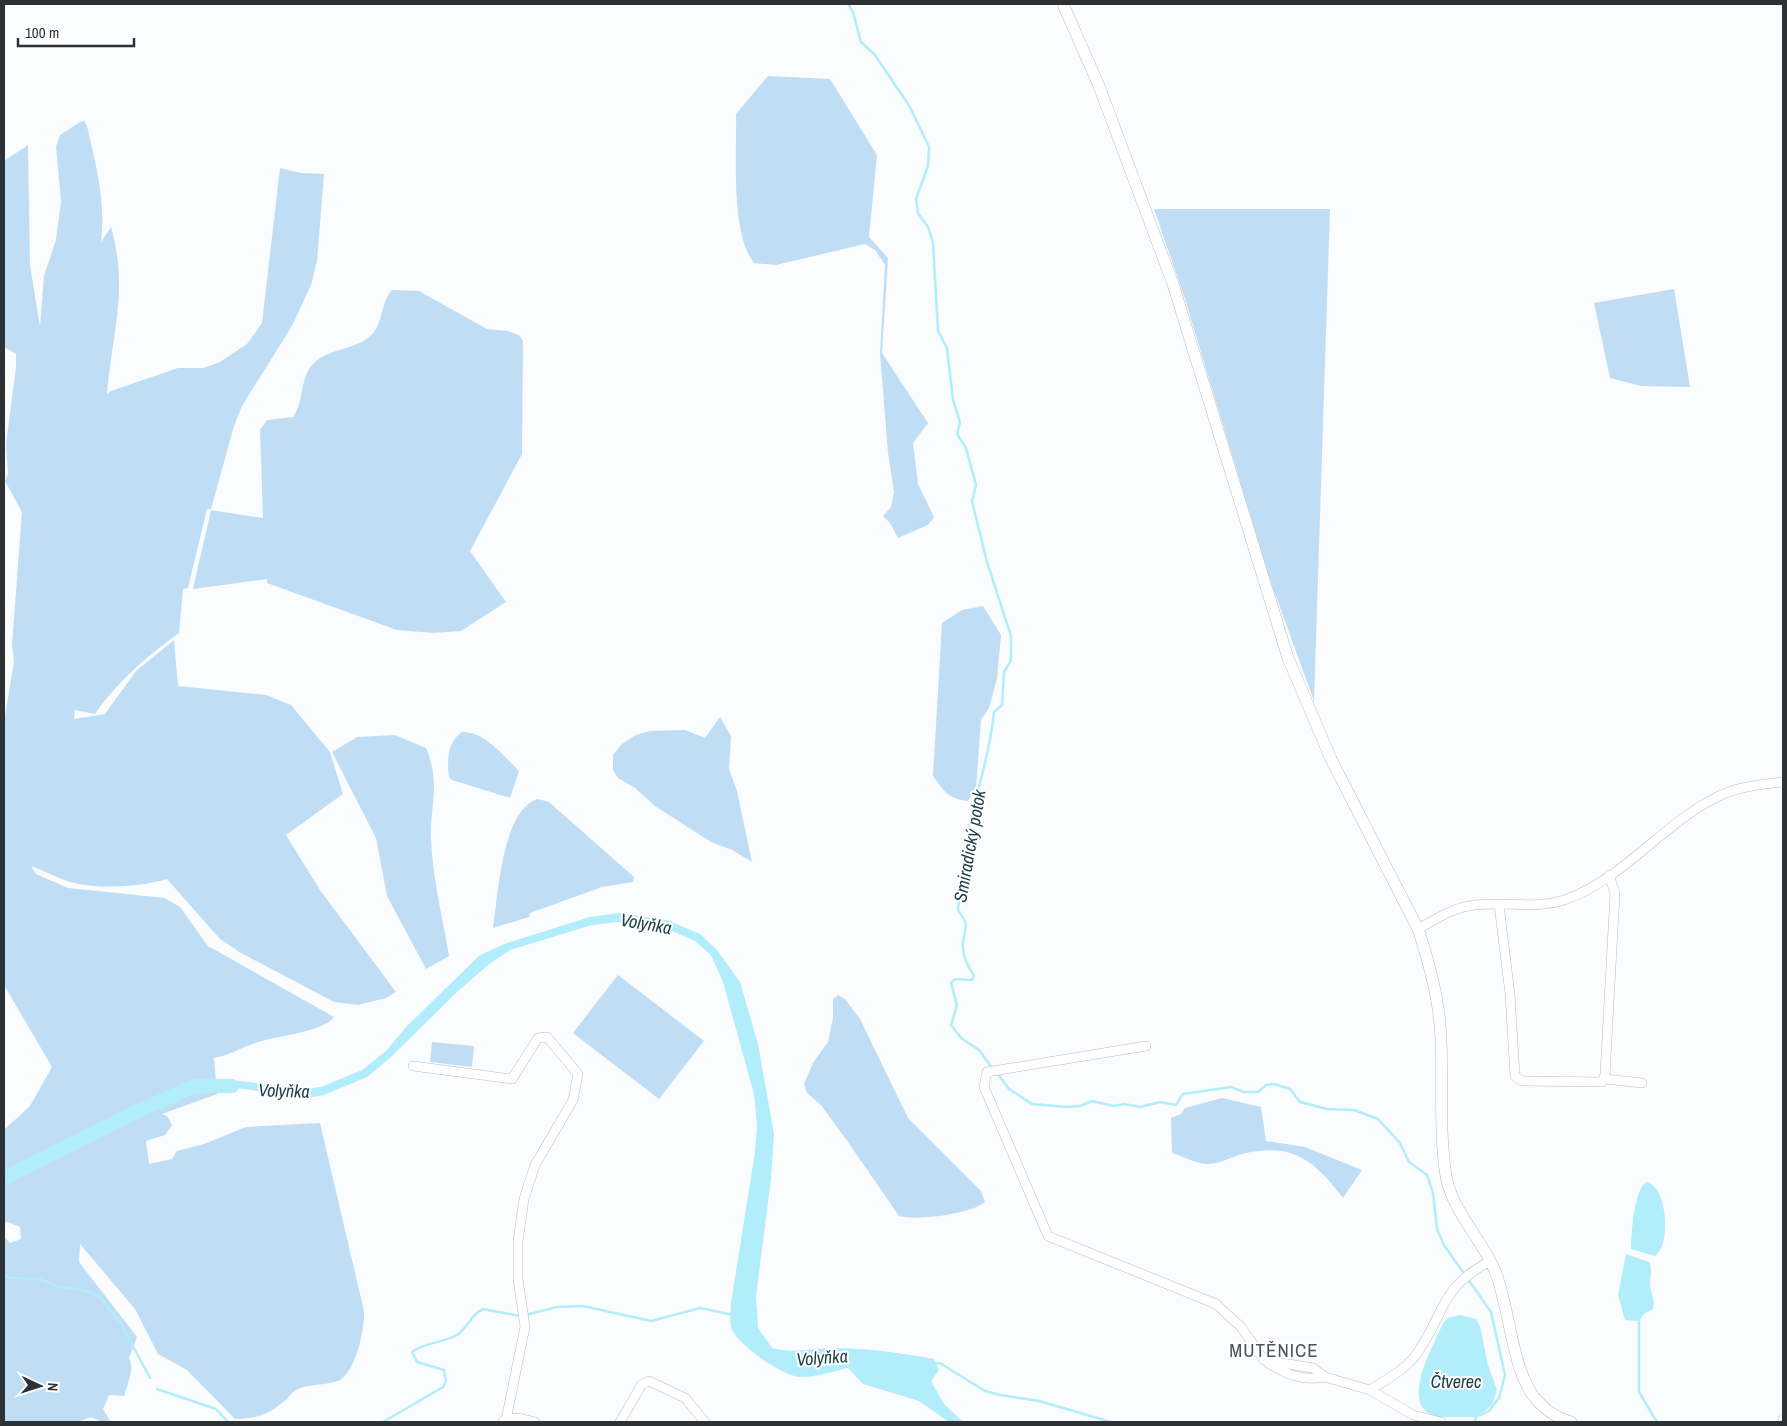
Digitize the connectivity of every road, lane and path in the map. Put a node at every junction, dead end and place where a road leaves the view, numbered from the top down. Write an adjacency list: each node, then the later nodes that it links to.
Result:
1 (1063, 4): 5 (street)
2 (1783, 782): 3 (street)
3 (1609, 875): 4 (street); 8 (street)
4 (1499, 905): 5 (street); 8 (street)
5 (1418, 929): 10 (street)
6 (1146, 1046): 11 (street)
7 (413, 1066): 13 (street)
8 (1604, 1079): 9 (street)
9 (1642, 1083)
10 (1490, 1261): 11 (street); 18 (street)
11 (1370, 1390): 17 (street)
12 (1783, 1418): 19 (street)
13 (505, 1421): 14 (street)
14 (536, 1422)
15 (620, 1422): 16 (street)
16 (706, 1422)
17 (1441, 1422)
18 (1570, 1422)
19 (1783, 1422)

